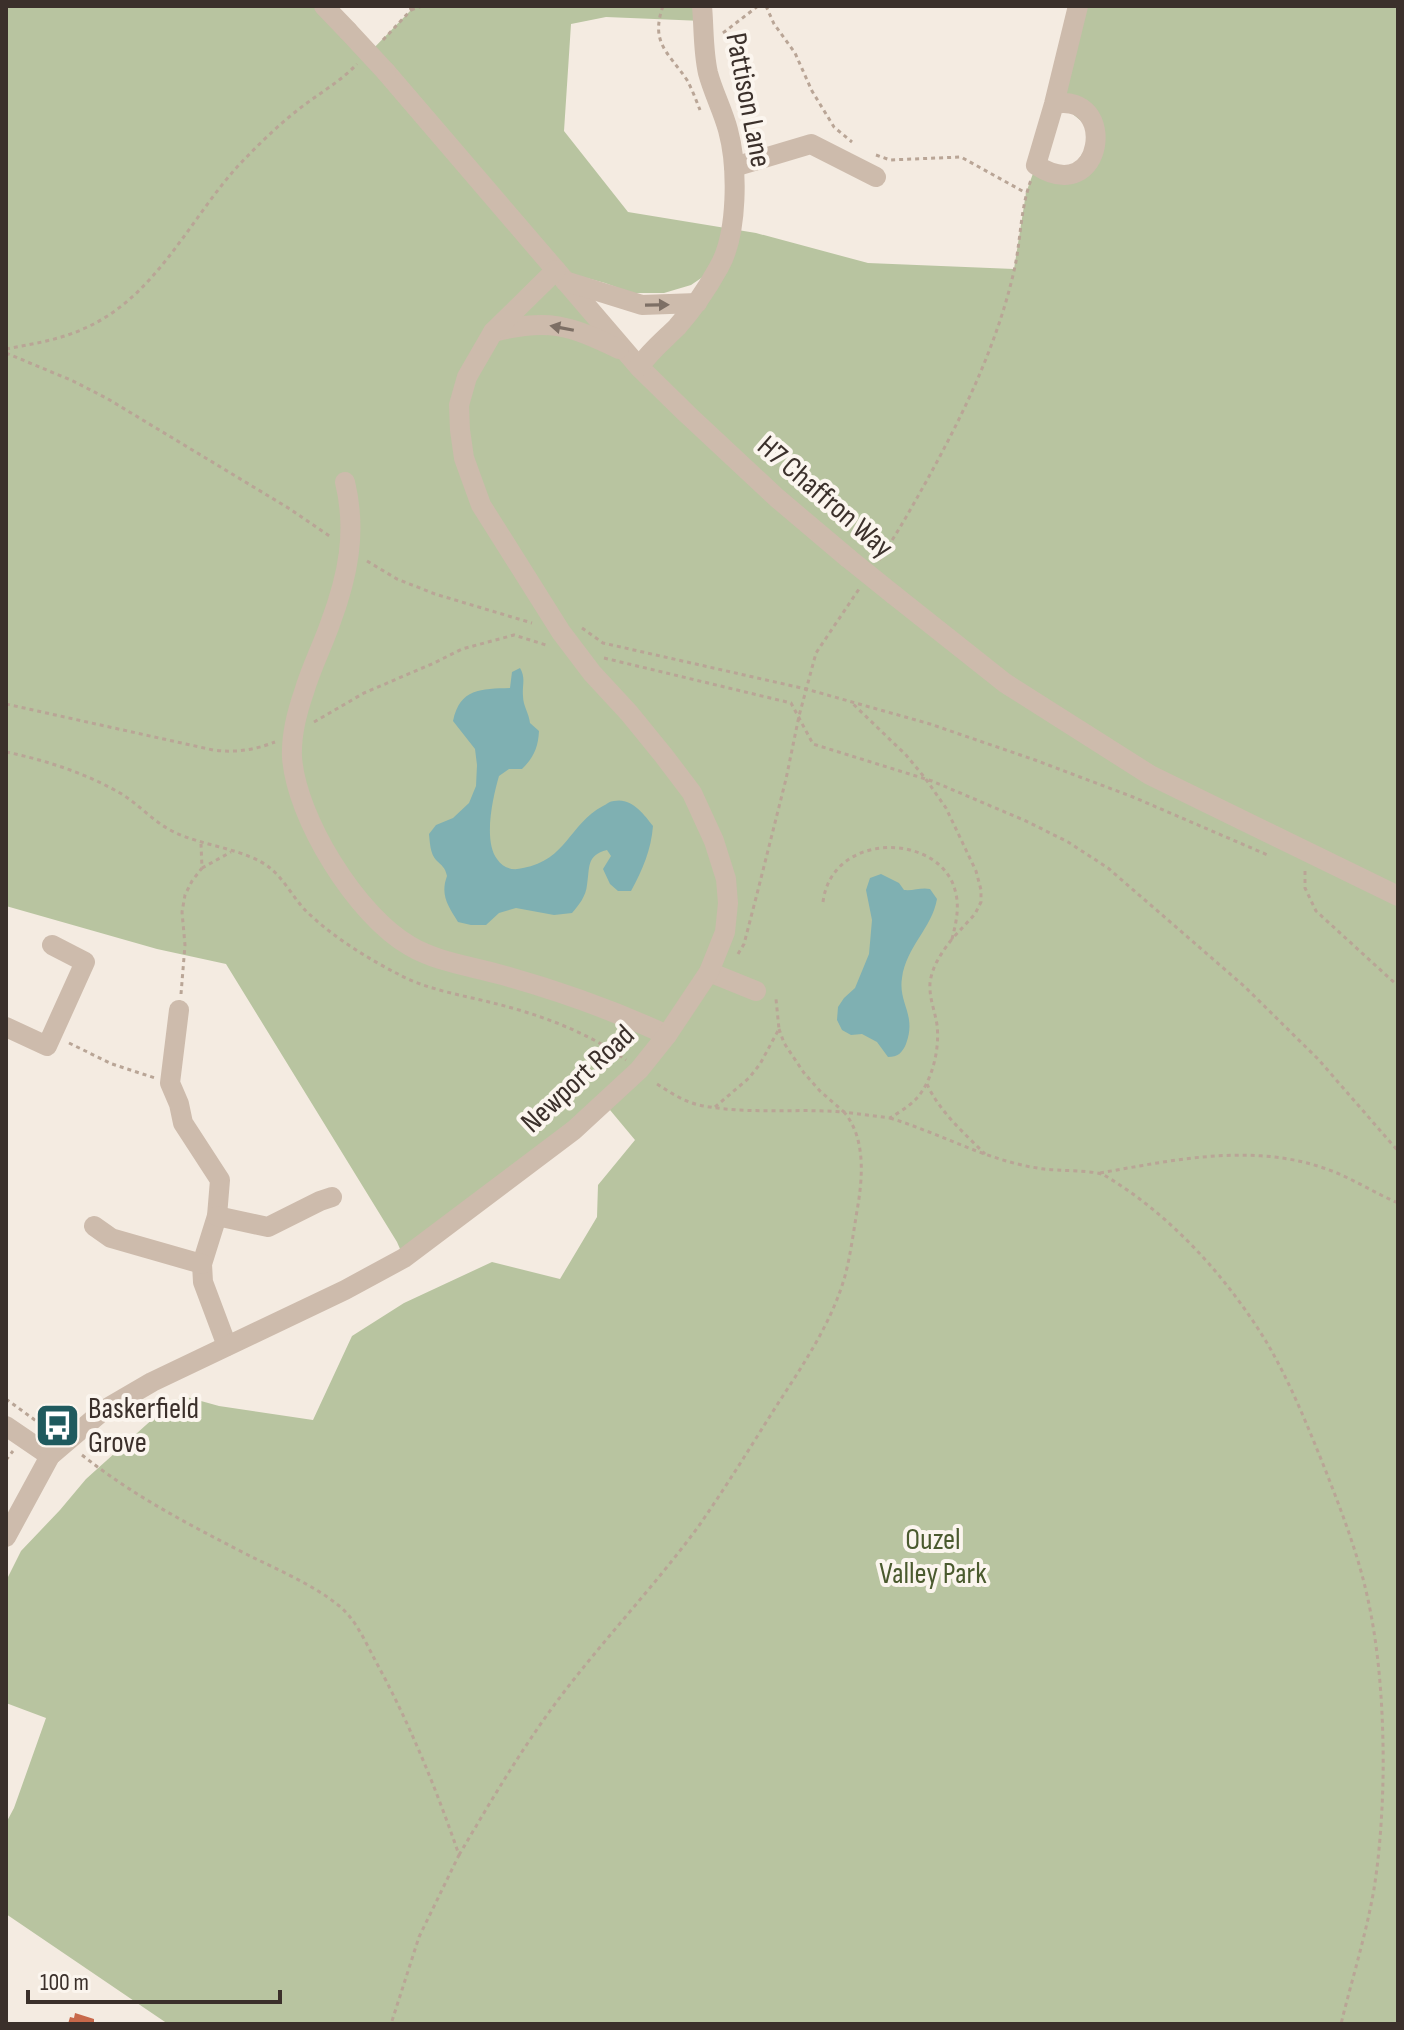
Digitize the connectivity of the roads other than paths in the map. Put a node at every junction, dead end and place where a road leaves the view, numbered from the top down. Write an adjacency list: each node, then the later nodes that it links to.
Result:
1 (324, 6): 7 (street, H7 Chaffron Way, bridge)
2 (702, 6): 5 (street, Pattison Lane)
3 (1078, 6): 4 (street)
4 (1054, 104): 4 (street)
5 (734, 167): 6 (street); 8 (street, Pattison Lane)
6 (876, 177)
7 (560, 275): 8 (street, one-way to 8); 9 (street, Newport Road); 10 (street, H7 Chaffron Way)
8 (697, 303): 10 (street, Pattison Lane)
9 (493, 332): 10 (street, one-way to 9); 14 (street, Newport Road)
10 (633, 360): 12 (street, H7 Chaffron Way, bridge)
11 (345, 482): 18 (street)
12 (1398, 896)
13 (52, 945): 17 (street)
14 (709, 972): 15 (street); 18 (street, Newport Road)
15 (756, 991)
16 (179, 1010): 20 (street)
17 (6, 1027)
18 (667, 1035): 23 (street, Newport Road)
19 (332, 1197): 20 (street)
20 (217, 1216): 22 (street)
21 (94, 1226): 22 (street)
22 (202, 1264): 23 (street)
23 (227, 1346): 25 (street, Newport Road)
24 (6, 1426): 25 (street)
25 (50, 1456): 26 (street, Newport Road)
26 (6, 1537)

